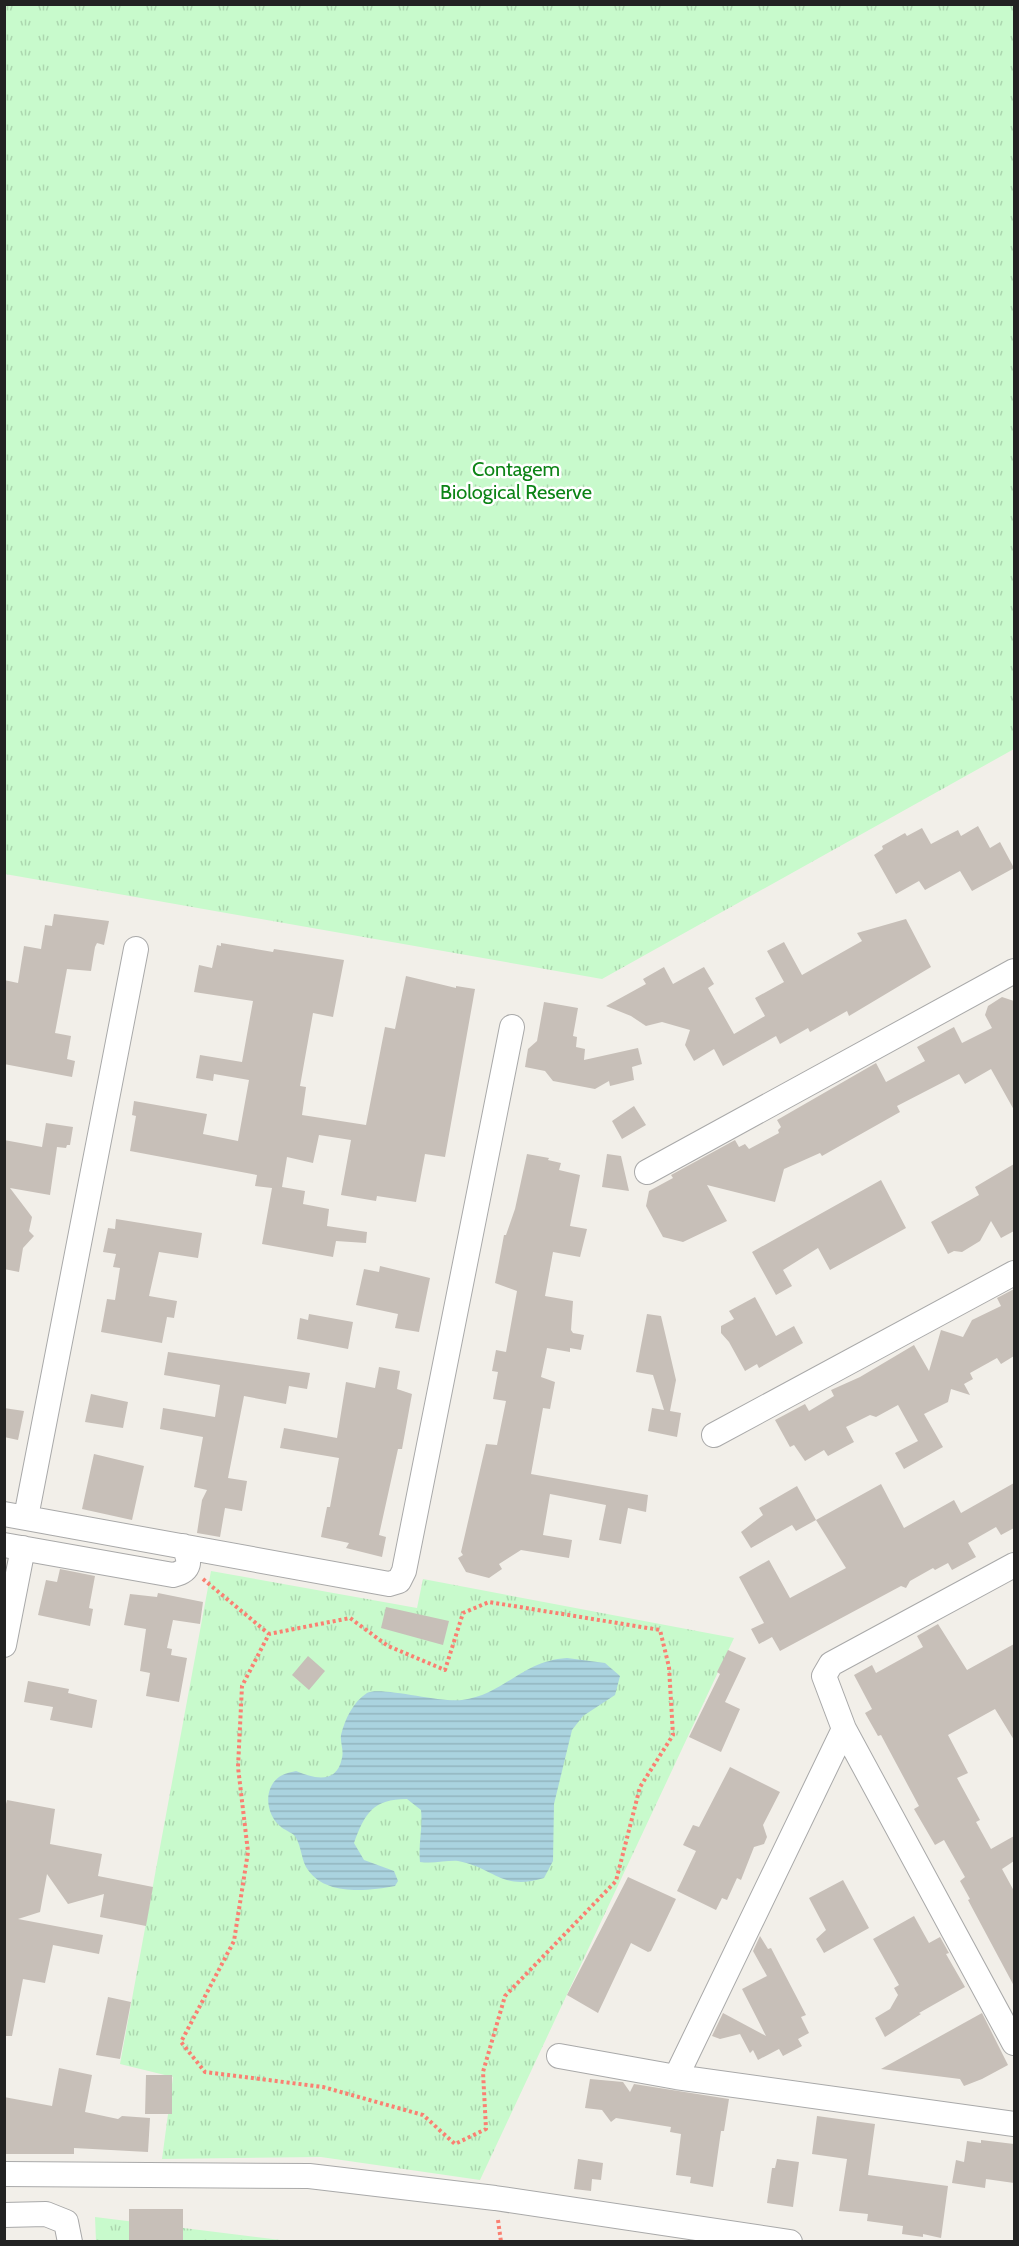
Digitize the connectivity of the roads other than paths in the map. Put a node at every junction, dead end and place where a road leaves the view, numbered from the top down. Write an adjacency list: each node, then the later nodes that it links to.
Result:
1 (136, 949): 7 (street)
2 (1014, 971): 4 (street)
3 (512, 1027): 9 (street)
4 (646, 1172)
5 (1014, 1274): 6 (street)
6 (714, 1435)
7 (15, 1515): 9 (street)
8 (14, 1546): 9 (street); 11 (street)
9 (186, 1557)
10 (1014, 1565): 12 (street)
11 (4, 1645)
12 (844, 1729): 13 (street); 15 (street)
13 (1014, 2043)
14 (559, 2056): 15 (street)
15 (676, 2077): 16 (street)
16 (1014, 2124)
17 (4, 2174): 20 (street)
18 (4, 2215): 19 (street)
19 (70, 2241)
20 (790, 2241)

